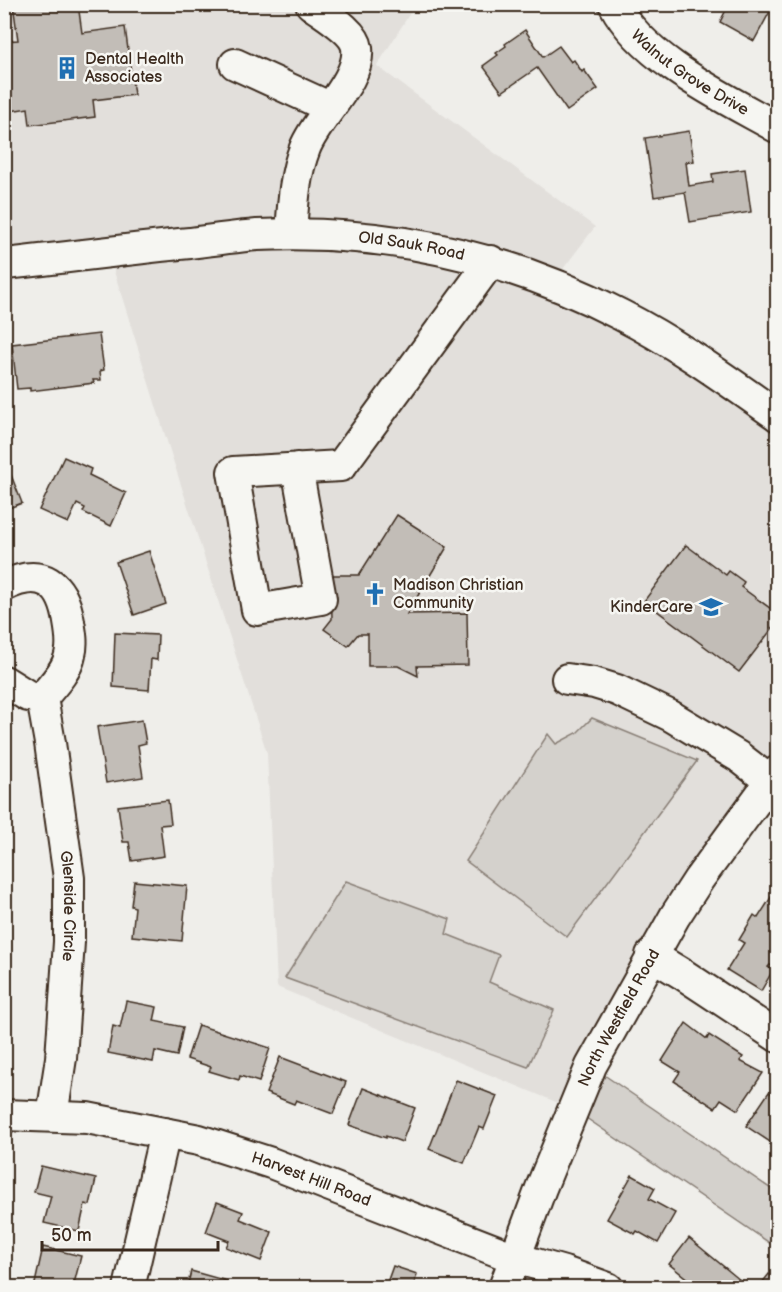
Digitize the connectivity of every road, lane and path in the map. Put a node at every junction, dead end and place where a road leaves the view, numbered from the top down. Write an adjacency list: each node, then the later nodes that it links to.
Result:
1 (311, 4): 4 (street)
2 (614, 4): 5 (street, Walnut Grove Drive)
3 (235, 63): 4 (street)
4 (329, 107): 6 (street)
5 (775, 121)
6 (291, 234): 7 (street, Old Sauk Road); 8 (street, Old Sauk Road)
7 (491, 261): 9 (street, Old Sauk Road); 10 (street)
8 (4, 264)
9 (777, 416)
10 (297, 468): 10 (street)
11 (4, 586): 14 (street)
12 (567, 679): 15 (street)
13 (4, 681): 14 (street)
14 (42, 698): 19 (street, Glenside Circle)
15 (774, 776): 16 (street, North Westfield Road)
16 (651, 955): 17 (street); 21 (street, North Westfield Road)
17 (777, 1037)
18 (4, 1115): 19 (street, Harvest Hill Road)
19 (52, 1116): 20 (street, Harvest Hill Road)
20 (165, 1133): 21 (street, Harvest Hill Road); 22 (street)
21 (515, 1258): 23 (street, North Westfield Road); 24 (street, Harvest Hill Road)
22 (129, 1287)
23 (504, 1287)
24 (608, 1287)

